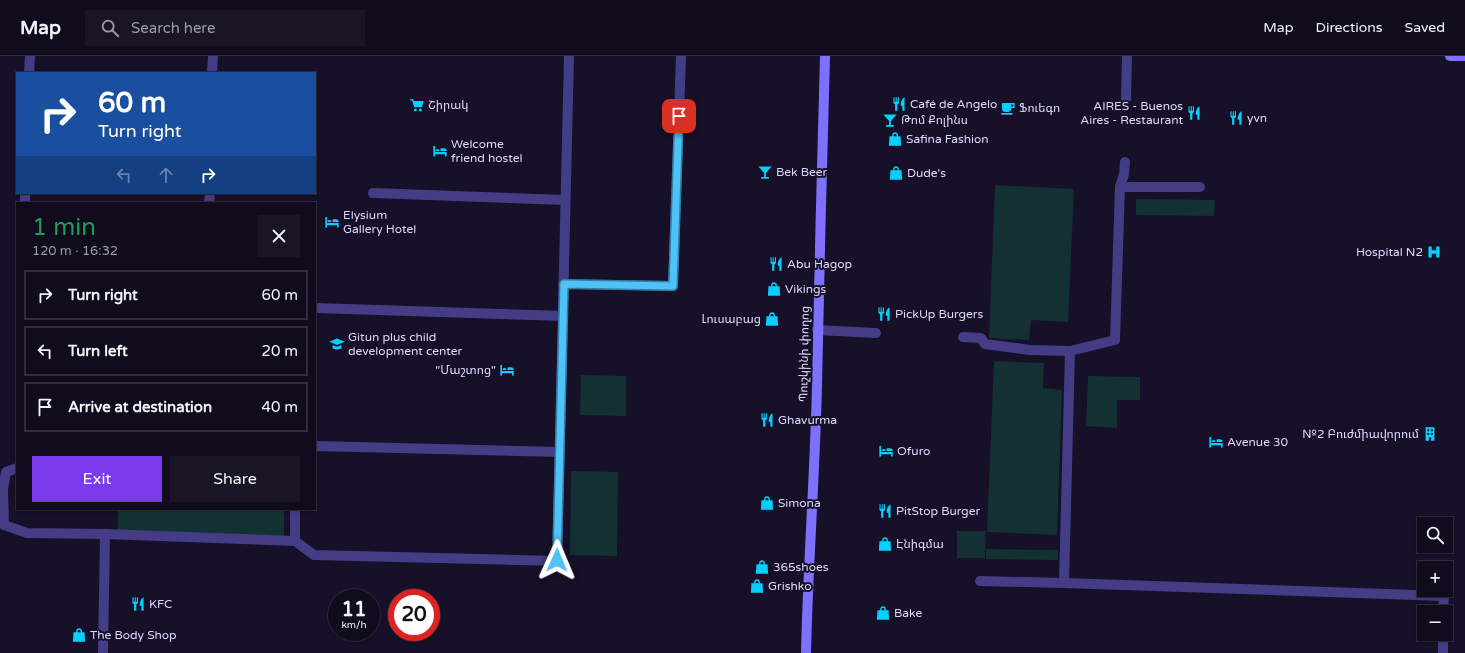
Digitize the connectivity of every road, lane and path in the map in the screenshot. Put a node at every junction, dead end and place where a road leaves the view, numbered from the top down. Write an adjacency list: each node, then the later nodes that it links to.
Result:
1 (30, 56): 9 (street)
2 (213, 56): 10 (street)
3 (569, 56): 16 (street)
4 (681, 56): 17 (street)
5 (825, 56): 20 (street, Պուշկինի փողոց)
6 (1127, 56): 11 (street)
7 (1450, 56): 8 (street)
8 (1465, 56)
9 (29, 72)
10 (212, 72)
11 (1126, 99)
12 (1125, 162): 13 (street)
13 (1120, 187): 14 (street); 23 (street)
14 (1200, 187)
15 (373, 193): 16 (street)
16 (565, 200): 17 (street)
17 (564, 284): 19 (street)
18 (316, 308): 19 (street)
19 (563, 316): 25 (street)
20 (817, 330): 21 (street); 35 (street, Պուշկինի փողոց)
21 (876, 333)
22 (963, 337): 23 (street)
23 (1070, 351): 31 (street)
24 (316, 446): 25 (street)
25 (560, 452): 29 (street)
26 (16, 468): 28 (street)
27 (295, 510): 29 (street)
28 (105, 534): 29 (street); 34 (street)
29 (295, 541)
30 (980, 581): 31 (street)
31 (1064, 584): 32 (street)
32 (1443, 605)
33 (1443, 641): 36 (street)
34 (103, 653)
35 (806, 653)
36 (1443, 653)

